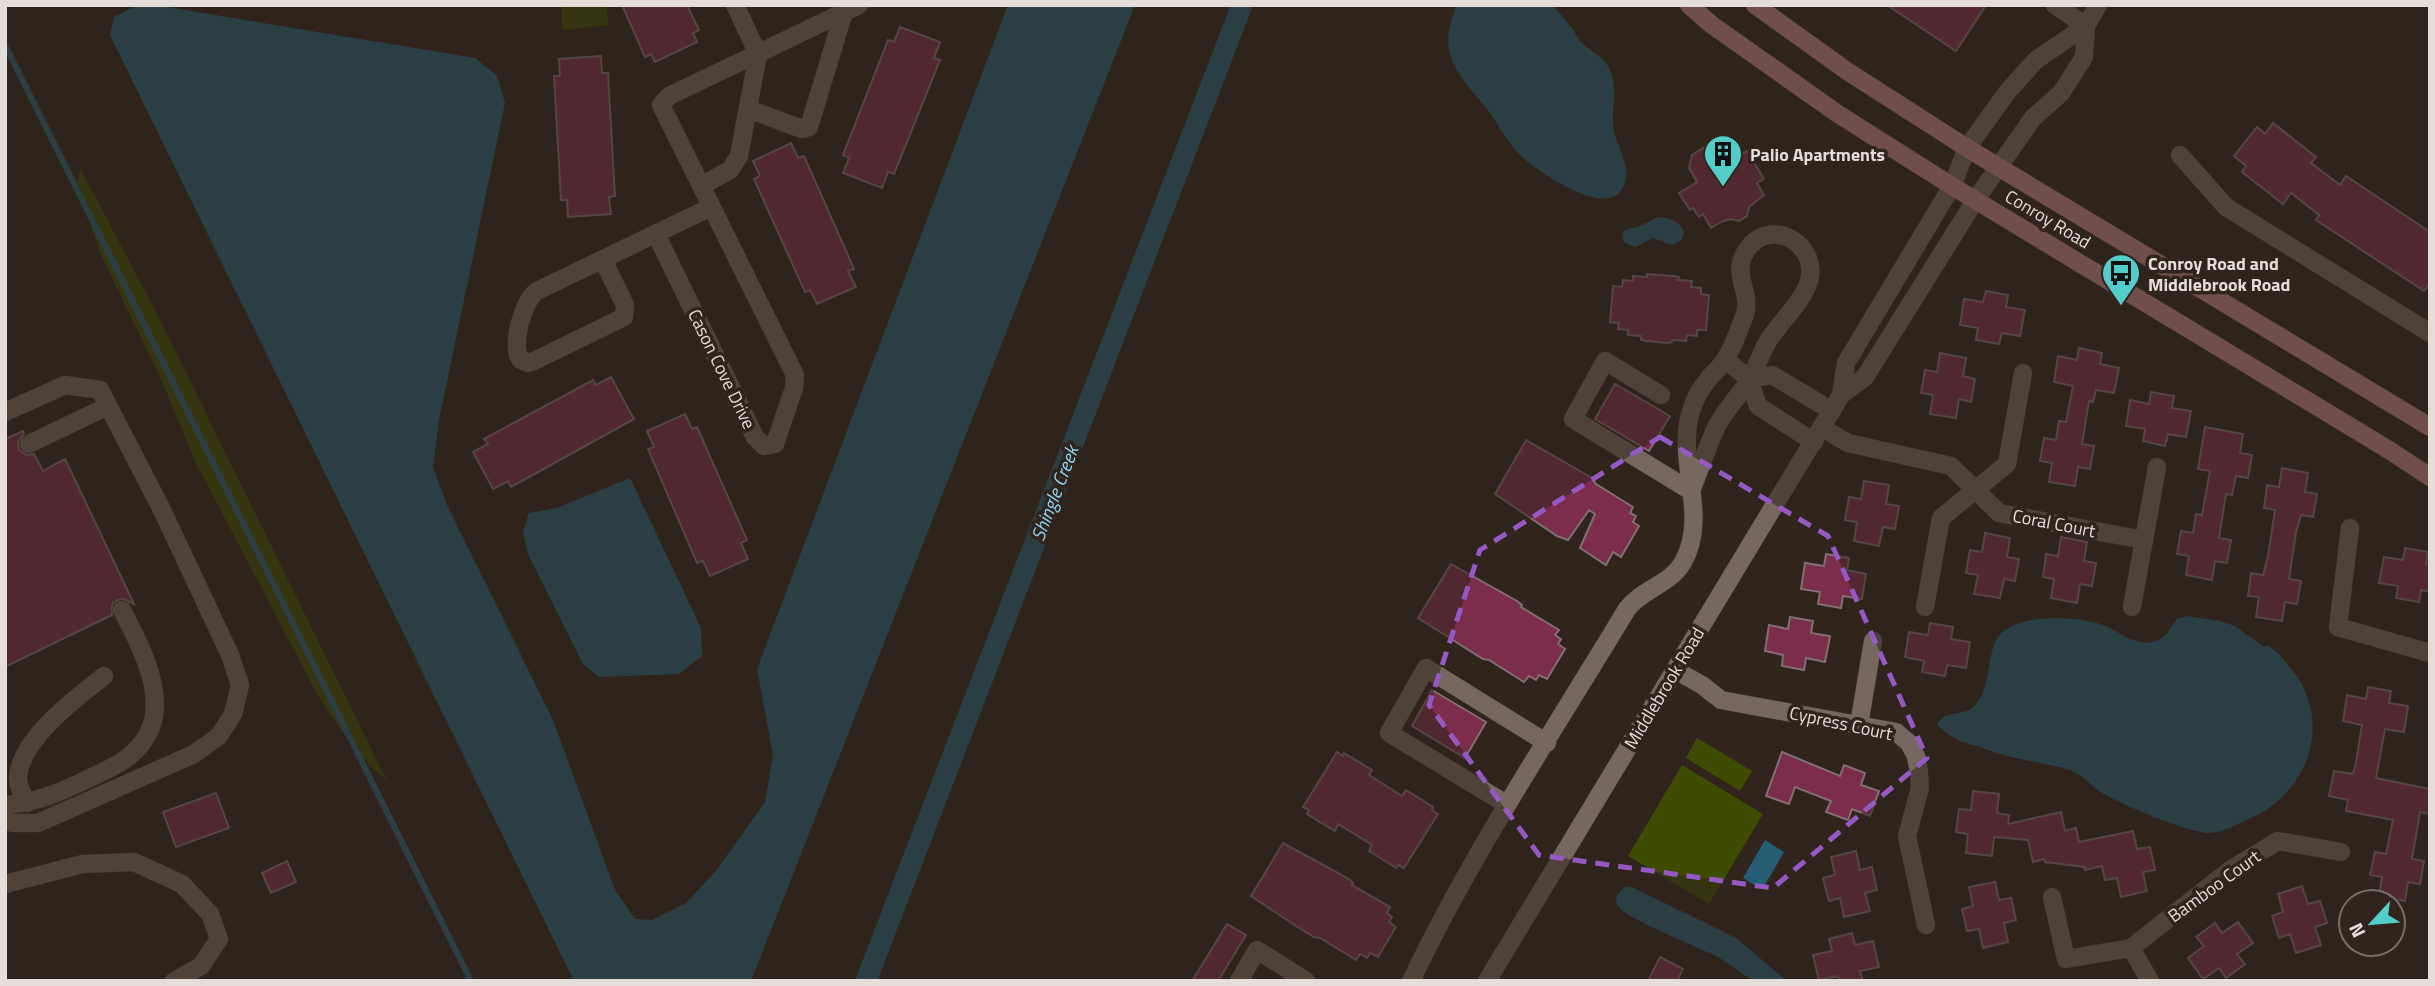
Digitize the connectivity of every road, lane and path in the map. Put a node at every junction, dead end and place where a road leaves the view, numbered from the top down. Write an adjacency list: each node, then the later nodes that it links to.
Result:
1 (735, 5): 8 (street)
2 (1689, 5): 14 (main road, Conroy Road)
3 (1755, 5): 10 (main road, Conroy Road)
4 (2055, 5): 7 (street)
5 (2098, 5): 7 (street)
6 (852, 9): 8 (street, Cason Cove Drive); 9 (street, Cason Cove Drive)
7 (2086, 26): 10 (street, Middlebrook Road); 12 (street, Middlebrook Road)
8 (758, 54): 9 (street); 13 (street, Cason Cove Drive)
9 (748, 109): 13 (street)
10 (1967, 148): 12 (main road, Conroy Road); 14 (street, Middlebrook Road)
11 (2179, 155): 19 (street)
12 (1998, 167): 15 (street, Middlebrook Road); 27 (main road, Conroy Road)
13 (701, 186): 16 (street, Cason Cove Drive)
14 (1952, 186): 15 (main road, Conroy Road); 24 (street, Middlebrook Road)
15 (1976, 199): 24 (street, Middlebrook Road); 31 (main road, Conroy Road)
16 (711, 207): 17 (street); 17 (street, Cason Cove Drive)
17 (656, 234): 18 (street)
18 (603, 260): 18 (street)
19 (2430, 333)
20 (1726, 360): 22 (street); 22 (street); 33 (street)
21 (2023, 373): 32 (street)
22 (1749, 379): 24 (street); 28 (street, Coral Court); 33 (street)
23 (1661, 395): 33 (street)
24 (1836, 403): 28 (street, Middlebrook Road)
25 (108, 406): 26 (street); 29 (street); 48 (street)
26 (5, 412)
27 (2430, 427)
28 (1818, 435): 32 (street, Coral Court); 41 (street, Middlebrook Road)
29 (29, 444)
30 (2157, 467): 35 (street)
31 (2430, 477)
32 (1976, 489): 35 (street, Coral Court); 36 (street)
33 (1691, 491): 44 (street)
34 (2350, 528): 40 (street)
35 (2144, 540): 37 (street)
36 (1925, 607)
37 (2132, 607)
38 (122, 610): 45 (street)
39 (1873, 641): 43 (street)
40 (2430, 653)
41 (1675, 670): 43 (street, Cypress Court); 58 (street, Middlebrook Road)
42 (104, 676): 45 (street)
43 (1858, 725): 52 (street, Cypress Court)
44 (1547, 743): 46 (street); 46 (street)
45 (27, 803): 47 (street)
46 (1506, 804): 57 (street)
47 (5, 805)
48 (5, 820)
49 (2341, 852): 53 (street, Bamboo Court)
50 (5, 884): 54 (street)
51 (2052, 897): 53 (street)
52 (1926, 925)
53 (2131, 948): 59 (street)
54 (174, 981)
55 (1239, 981): 56 (street)
56 (1306, 981)
57 (1411, 981)
58 (1487, 981)
59 (2150, 981)

